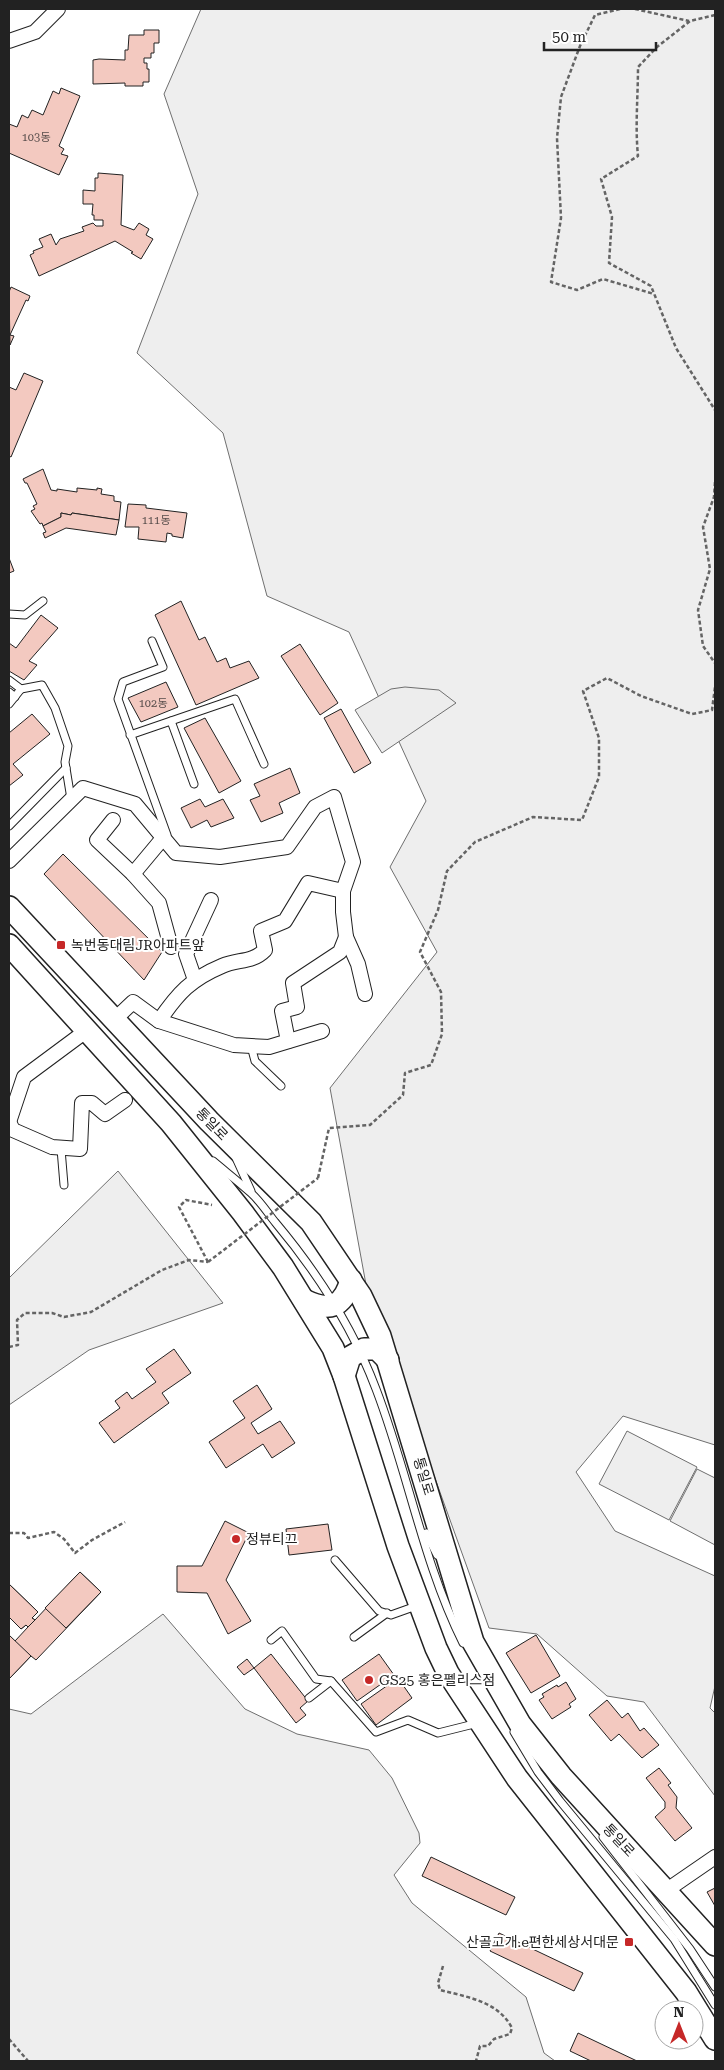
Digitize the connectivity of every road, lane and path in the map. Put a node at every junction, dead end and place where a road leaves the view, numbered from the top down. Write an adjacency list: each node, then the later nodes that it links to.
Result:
1 (58, 9): 6 (street)
2 (620, 9): 7 (path)
3 (635, 9): 5 (path)
4 (715, 15): 5 (path)
5 (690, 22): 7 (path)
6 (9, 41)
7 (654, 294): 8 (path)
8 (715, 410)
9 (715, 482): 13 (path)
10 (43, 601): 11 (lane)
11 (9, 614)
12 (152, 641): 20 (lane)
13 (715, 663)
14 (9, 680): 16 (lane)
15 (715, 687): 53 (path, bridge)
16 (21, 689): 17 (lane); 22 (lane)
17 (12, 694): 18 (lane)
18 (9, 704)
19 (171, 721): 20 (lane); 21 (lane); 23 (lane)
20 (130, 735): 27 (lane)
21 (264, 764)
22 (66, 768): 24 (lane); 26 (lane)
23 (194, 784)
24 (71, 800): 27 (street); 28 (street)
25 (113, 820): 29 (street)
26 (9, 826)
27 (167, 842): 29 (street); 30 (street)
28 (9, 861)
29 (133, 874): 35 (street)
30 (344, 891): 33 (street); 36 (street)
31 (212, 900): 36 (street)
32 (9, 906): 38 (main road, 통일로)
33 (346, 937): 37 (street); 42 (street)
34 (9, 945): 40 (main road)
35 (170, 947)
36 (195, 980): 39 (street)
37 (365, 994)
38 (114, 1020): 39 (street); 48 (main road, 통일로)
39 (160, 1021): 43 (street)
40 (86, 1031): 46 (street); 47 (main road)
41 (322, 1031): 42 (street)
42 (288, 1041): 43 (street)
43 (251, 1046): 44 (lane)
44 (281, 1086)
45 (125, 1100): 49 (street)
46 (9, 1122): 49 (street)
47 (171, 1123): 51 (lane); 55 (main road)
48 (228, 1140): 51 (lane); 54 (main road, 통일로)
49 (62, 1149): 50 (lane)
50 (64, 1185)
51 (252, 1194): 56 (lane)
52 (216, 1206): 53 (path)
53 (208, 1262): 57 (path)
54 (351, 1280): 56 (main road); 59 (main road, 통일로)
55 (304, 1300): 56 (main road); 60 (main road)
56 (335, 1304): 58 (lane)
57 (9, 1347)
58 (360, 1351): 59 (main road); 60 (main road); 61 (lane)
59 (388, 1360): 67 (main road, 통일로)
60 (344, 1376): 65 (main road)
61 (416, 1512): 67 (lane); 70 (lane)
62 (124, 1522): 63 (path)
63 (9, 1533)
64 (335, 1560): 66 (lane)
65 (420, 1604): 66 (lane); 73 (main road)
66 (387, 1613): 68 (lane)
67 (465, 1614): 75 (main road, 통일로)
68 (354, 1637)
69 (271, 1640): 71 (lane)
70 (468, 1652)
71 (331, 1681): 72 (lane); 73 (lane)
72 (309, 1698)
73 (479, 1723): 85 (main road)
74 (510, 1724): 83 (lane)
75 (581, 1800): 76 (lane); 79 (main road, 통일로)
76 (595, 1825)
77 (600, 1834): 82 (lane)
78 (715, 1857): 79 (street)
79 (667, 1890): 80 (main road, 통일로)
80 (715, 1945)
81 (443, 1966): 87 (path)
82 (715, 1987)
83 (715, 2005)
84 (9, 2039): 86 (path)
85 (715, 2039)
86 (28, 2061)
87 (476, 2061)

